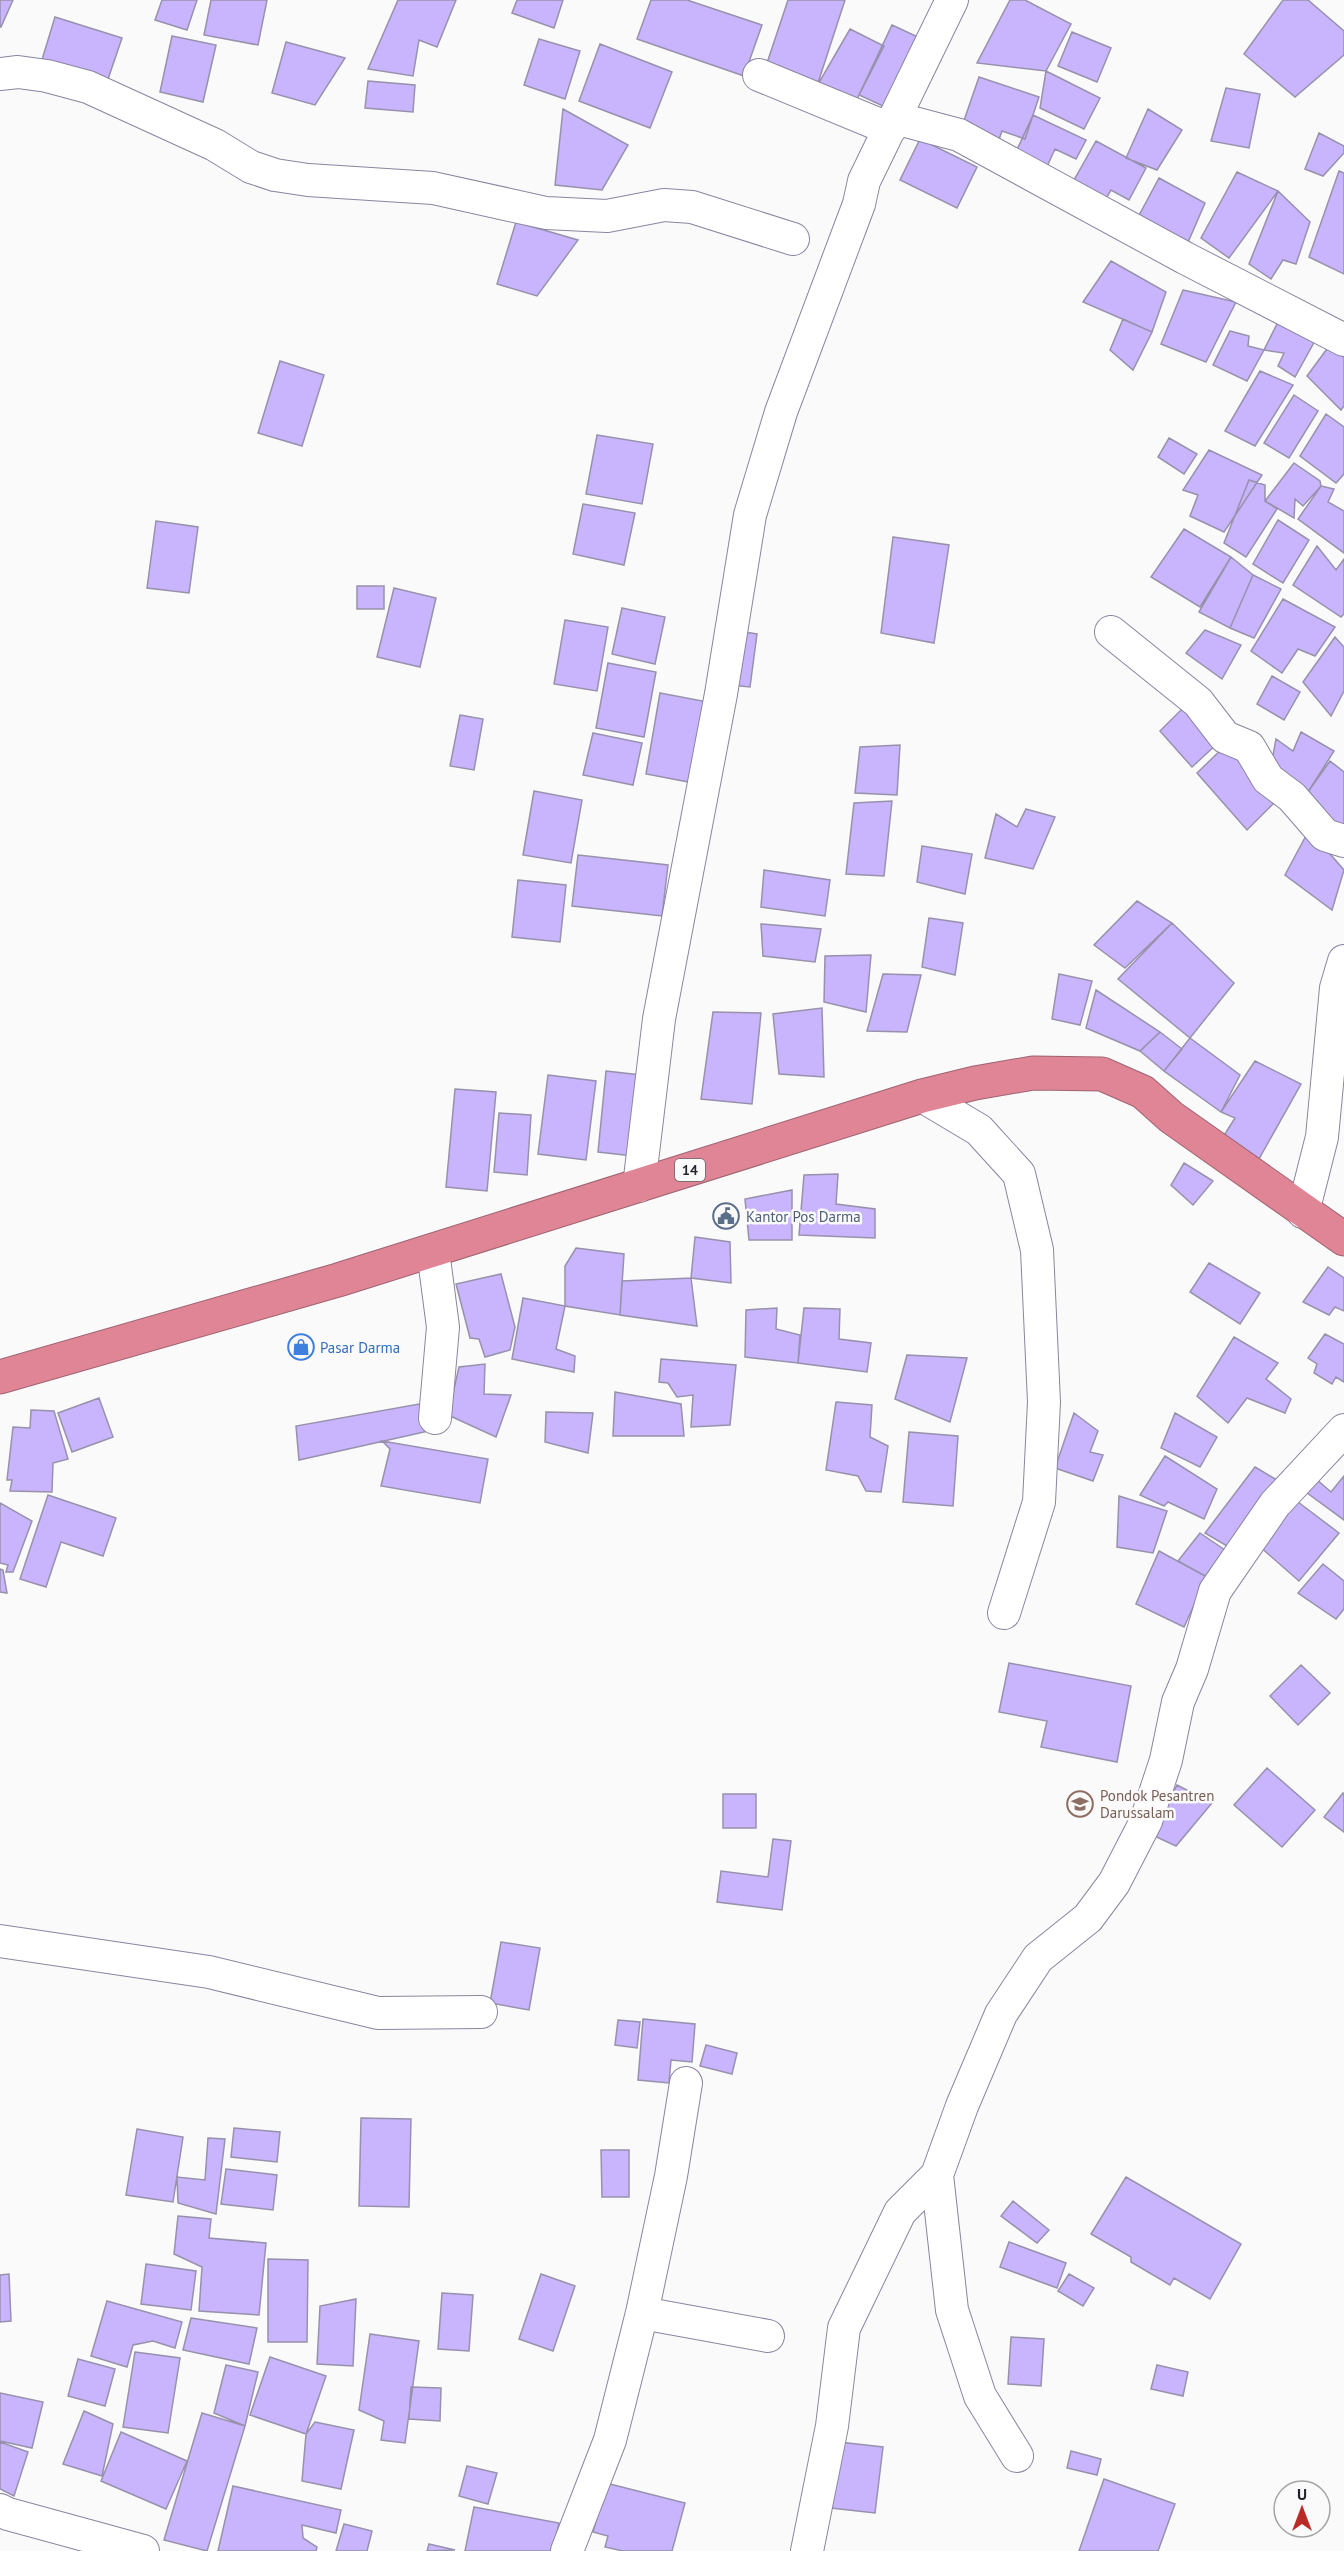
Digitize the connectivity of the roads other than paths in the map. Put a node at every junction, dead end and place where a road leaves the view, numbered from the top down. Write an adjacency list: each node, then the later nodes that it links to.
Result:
1 (952, 0): 4 (street)
2 (0, 74): 5 (street)
3 (759, 75): 4 (street)
4 (892, 123): 6 (street); 11 (street)
5 (793, 238)
6 (1344, 340)
7 (1112, 632): 8 (street)
8 (1344, 840)
9 (1344, 961): 12 (street)
10 (922, 1096): 11 (highway, 14); 12 (highway, 14); 18 (street)
11 (639, 1186): 14 (highway, 14)
12 (1303, 1212): 13 (highway, 14)
13 (1344, 1239)
14 (433, 1251): 15 (highway, 14); 16 (street)
15 (0, 1377)
16 (435, 1418)
17 (1344, 1430): 22 (street)
18 (1004, 1613)
19 (0, 1941): 20 (street)
20 (481, 2012)
21 (686, 2083): 23 (street)
22 (937, 2175): 25 (street); 29 (street)
23 (642, 2313): 24 (street); 28 (street)
24 (768, 2336)
25 (1017, 2456)
26 (0, 2510): 27 (street)
27 (143, 2551)
28 (567, 2551)
29 (807, 2551)

